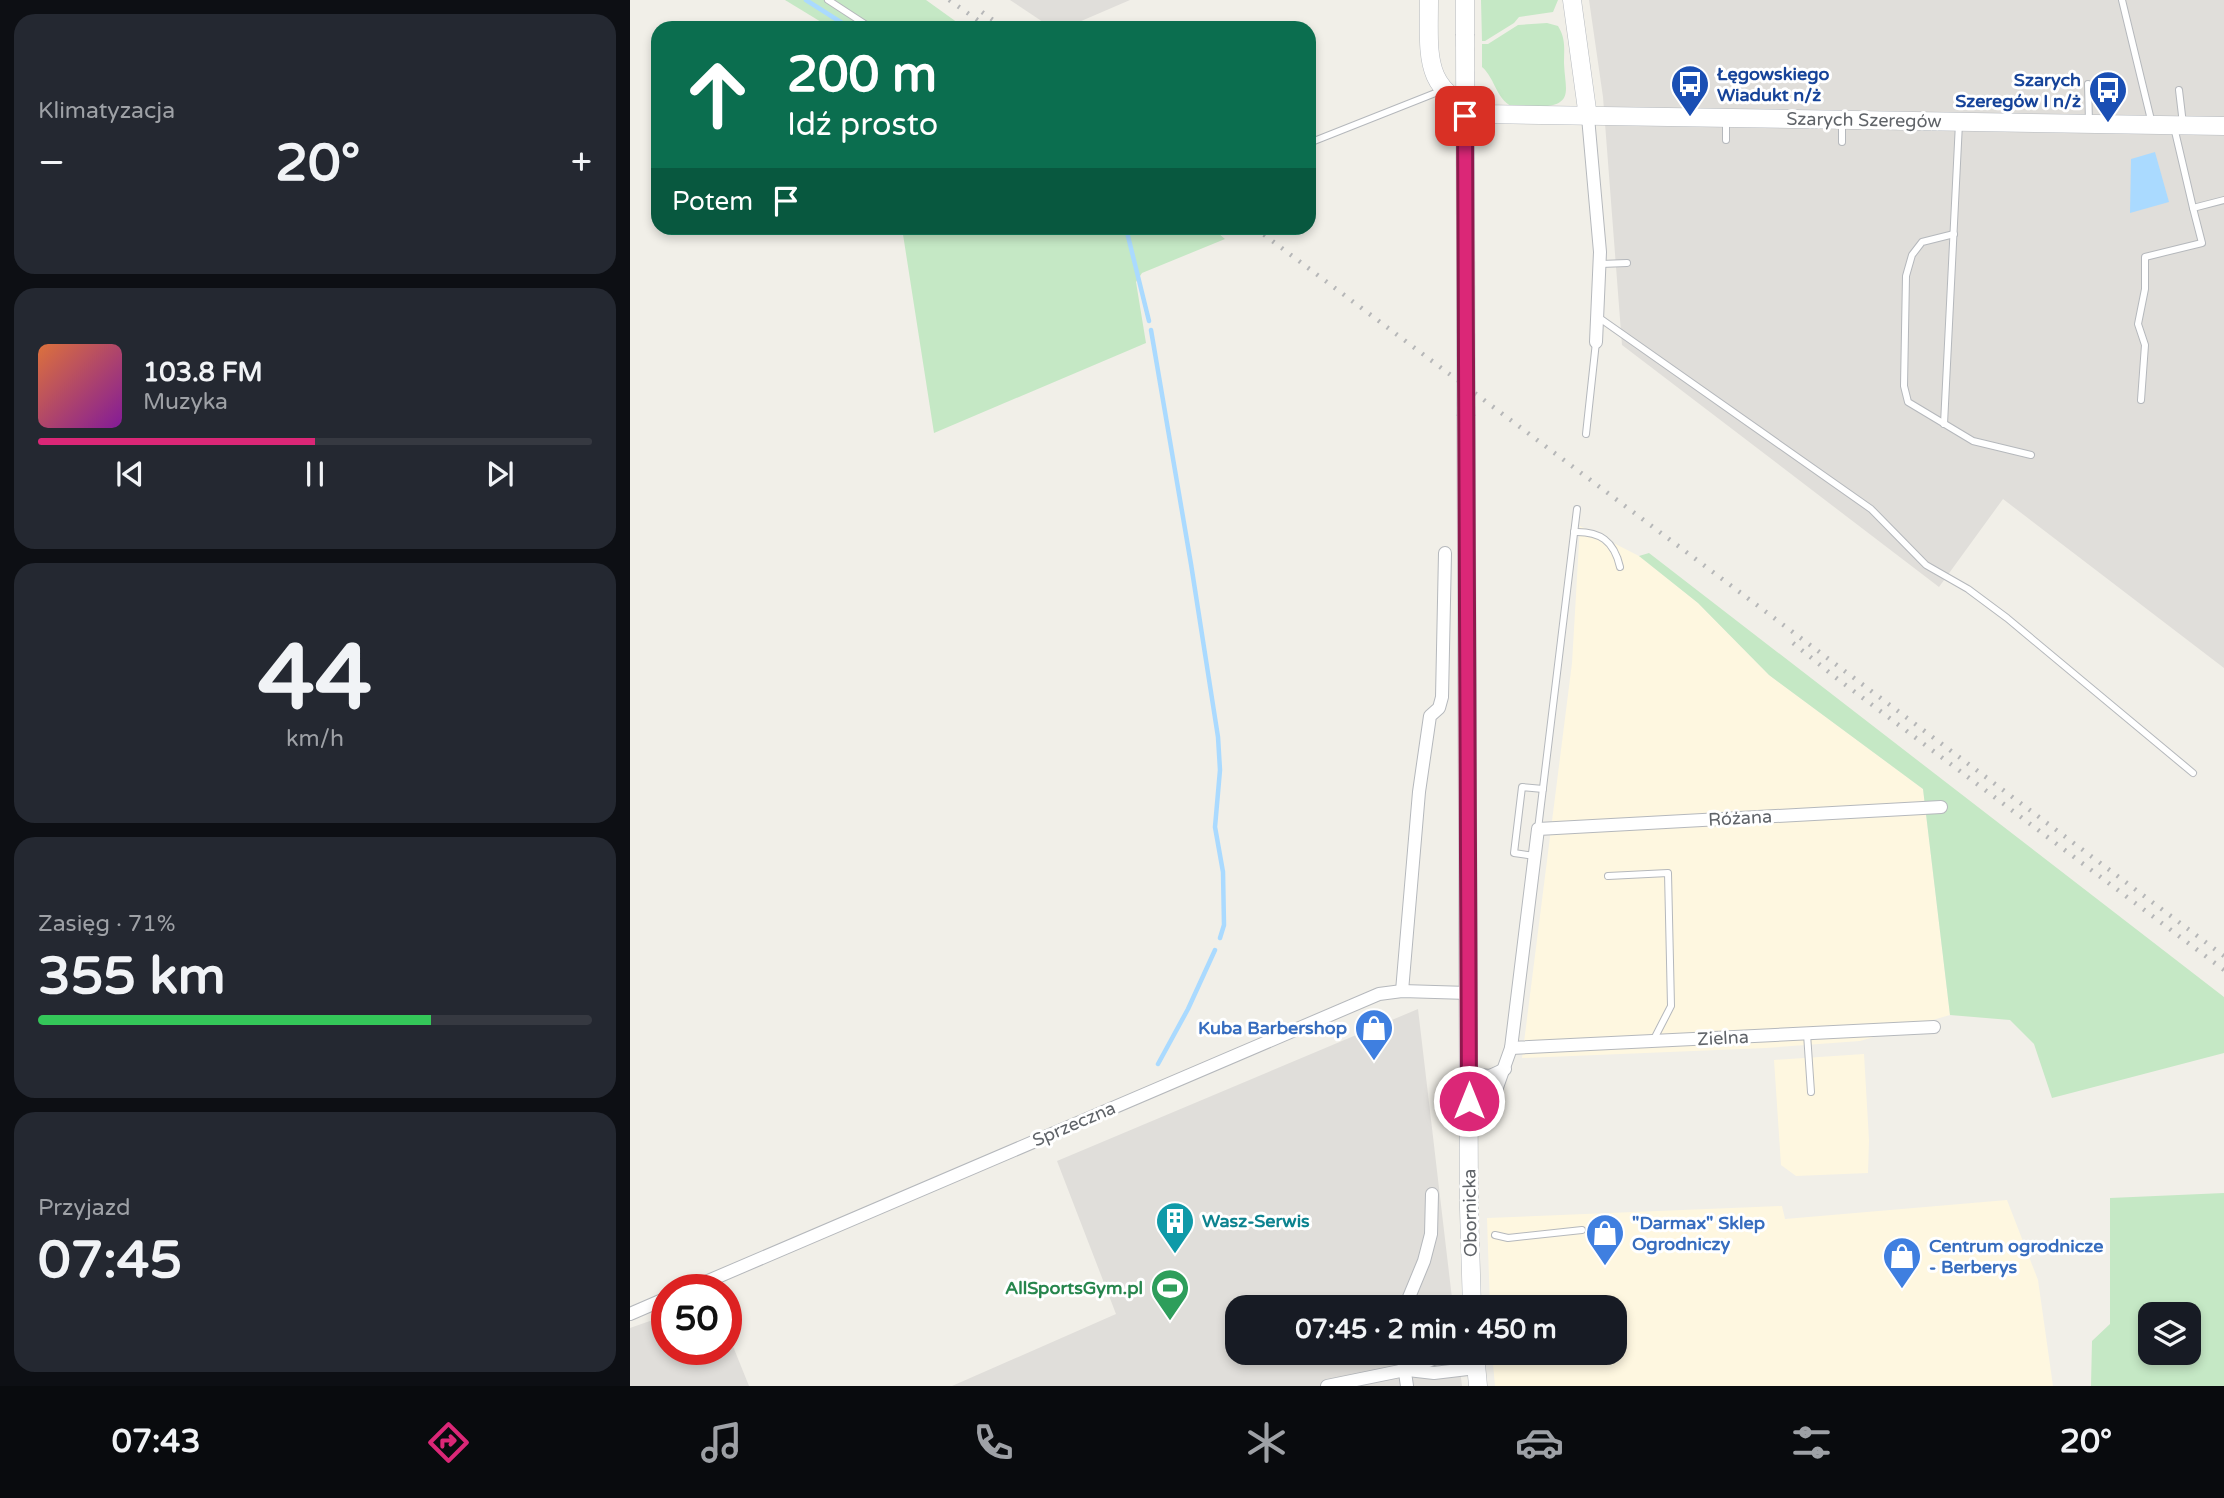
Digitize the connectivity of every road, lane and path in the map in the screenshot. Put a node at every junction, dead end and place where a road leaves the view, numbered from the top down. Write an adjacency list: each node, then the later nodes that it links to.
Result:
1 (828, 0): 6 (lane)
2 (1429, 0): 8 (main road)
3 (1465, 0): 43 (main road, Obornicka, bridge)
4 (1572, 0): 10 (main road)
5 (2122, 0): 15 (lane)
6 (860, 21)
7 (2088, 84): 14 (lane)
8 (1443, 90): 10 (main road, Szarych Szeregów); 18 (lane)
9 (2179, 90): 16 (lane)
10 (1588, 117): 11 (main road, Szarych Szeregów); 25 (street)
11 (1726, 119): 12 (main road, Szarych Szeregów); 19 (lane)
12 (1842, 120): 13 (main road, Szarych Szeregów); 20 (lane)
13 (1959, 121): 14 (main road, Szarych Szeregów); 23 (lane)
14 (2090, 123): 15 (main road, Szarych Szeregów)
15 (2152, 124): 16 (main road, Szarych Szeregów)
16 (2179, 125): 17 (main road, Szarych Szeregów); 22 (lane)
17 (2224, 126)
18 (1316, 140)
19 (1726, 140)
20 (1842, 142)
21 (2224, 200): 22 (lane)
22 (2193, 208): 28 (lane)
23 (1954, 234): 29 (lane); 29 (lane)
24 (1627, 263): 25 (lane)
25 (1600, 264): 26 (street)
26 (1598, 317): 27 (street); 36 (lane)
27 (1596, 342): 30 (lane)
28 (2141, 400)
29 (1944, 424): 31 (lane)
30 (1586, 434)
31 (2031, 455)
32 (1577, 509): 33 (lane)
33 (1574, 532): 35 (lane); 37 (lane)
34 (1445, 553): 42 (street)
35 (1620, 567)
36 (2193, 773)
37 (1543, 789): 39 (lane); 40 (lane)
38 (1941, 807): 39 (street, Różana)
39 (1538, 828): 40 (street)
40 (1535, 856): 47 (street)
41 (1608, 876): 46 (lane)
42 (1402, 991): 43 (street, Sprzeczna); 55 (street, Sprzeczna)
43 (1468, 993): 49 (main road, Obornicka)
44 (1934, 1027): 45 (street, Zielna)
45 (1807, 1034): 46 (street, Zielna); 50 (lane)
46 (1653, 1041): 47 (street, Zielna)
47 (1511, 1048): 48 (street)
48 (1505, 1069): 49 (street); 51 (street)
49 (1468, 1074): 51 (main road, Obornicka)
50 (1811, 1093)
51 (1469, 1127): 57 (main road, Obornicka)
52 (1432, 1194): 56 (street)
53 (1582, 1230): 54 (lane)
54 (1495, 1235)
55 (724, 1274)
56 (1410, 1295)
57 (1472, 1295)
58 (651, 1305): 59 (street)
59 (630, 1314)
60 (1404, 1365): 63 (street)
61 (1418, 1365): 63 (street)
62 (1476, 1367): 63 (street)
63 (1405, 1370): 64 (street); 65 (street)
64 (1327, 1386)
65 (1408, 1386)

